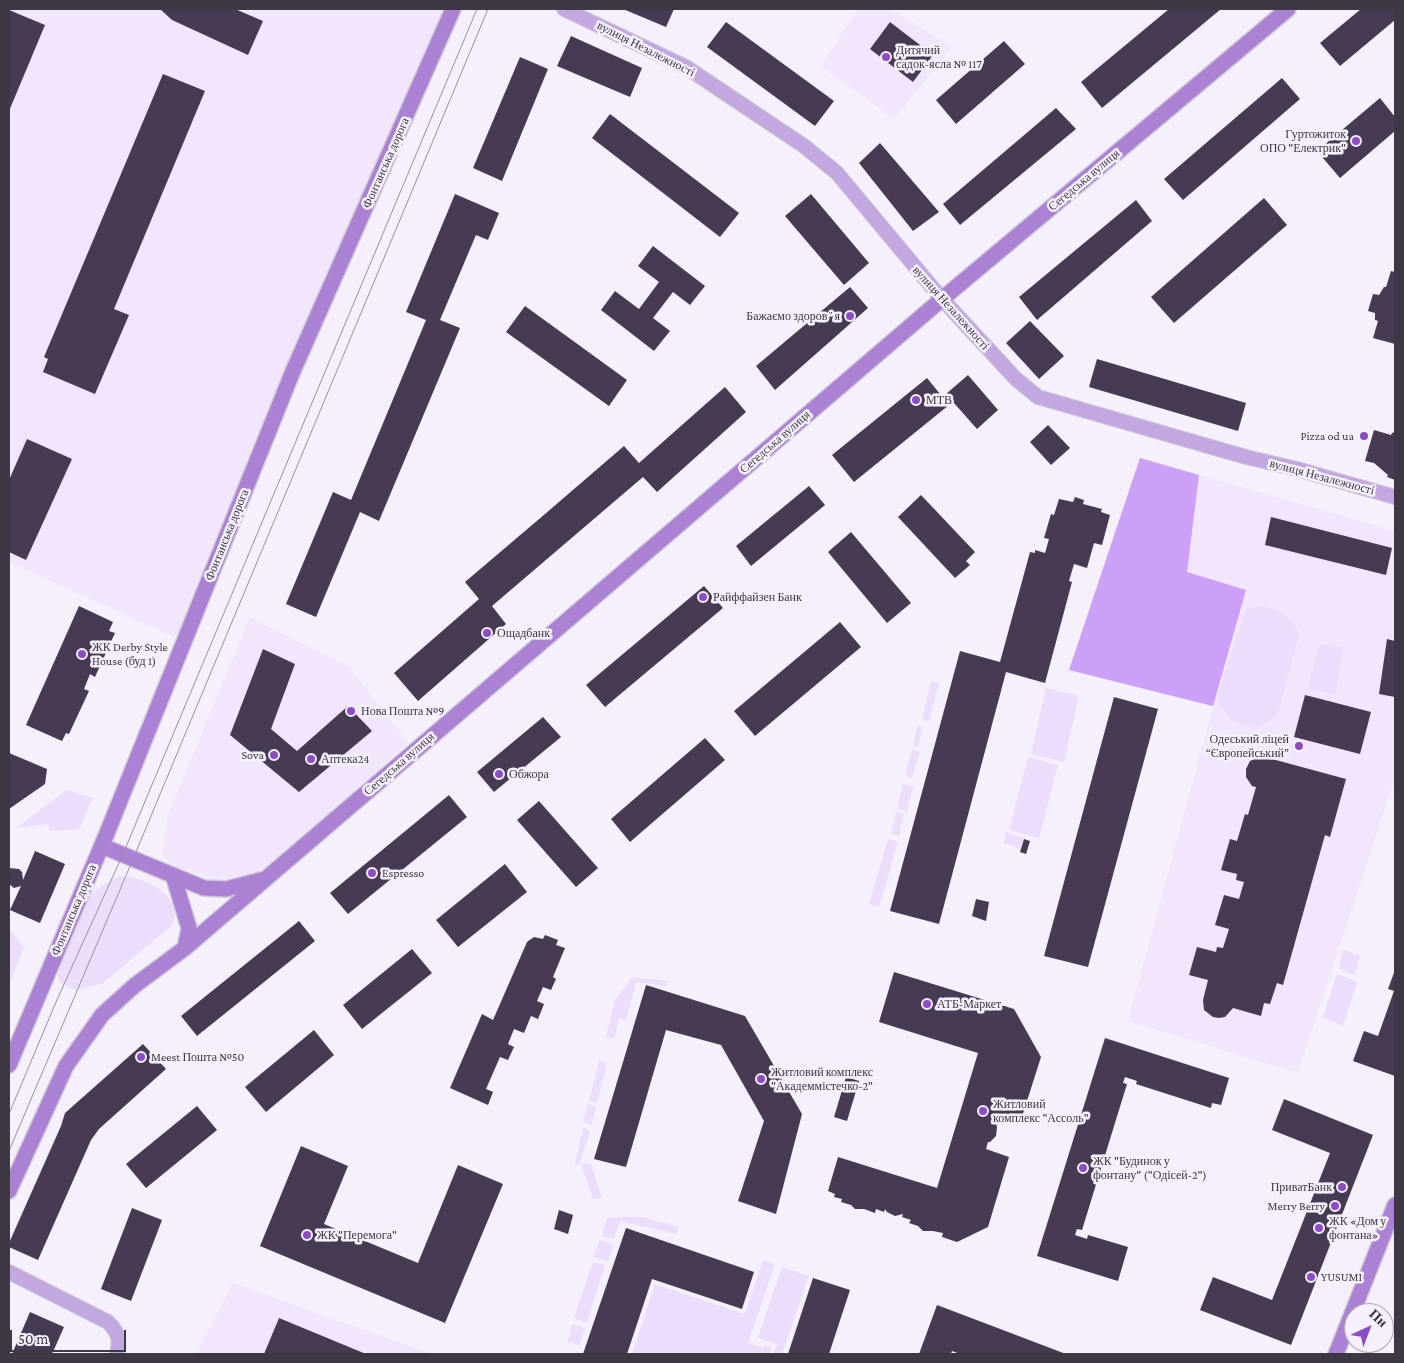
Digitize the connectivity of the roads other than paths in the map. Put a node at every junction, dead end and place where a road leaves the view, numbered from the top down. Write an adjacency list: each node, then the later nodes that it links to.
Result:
1 (453, 9): 6 (main road, Фонтанська дорога)
2 (564, 9): 4 (street, вулиця Незалежності)
3 (1288, 9): 4 (main road, Сегедська вулиця)
4 (942, 299): 5 (street, вулиця Незалежності); 8 (main road, Сегедська вулиця)
5 (1395, 497)
6 (102, 846): 7 (main road, Сегедська вулиця); 10 (main road, Фонтанська дорога)
7 (173, 875): 8 (main road, Сегедська вулиця); 9 (main road)
8 (265, 879): 9 (main road, Сегедська вулиця)
9 (185, 948): 11 (main road, Сегедська вулиця)
10 (9, 1065)
11 (9, 1191)
12 (1395, 1205): 15 (main road)
13 (9, 1272): 14 (street)
14 (117, 1354)
15 (1336, 1354)

